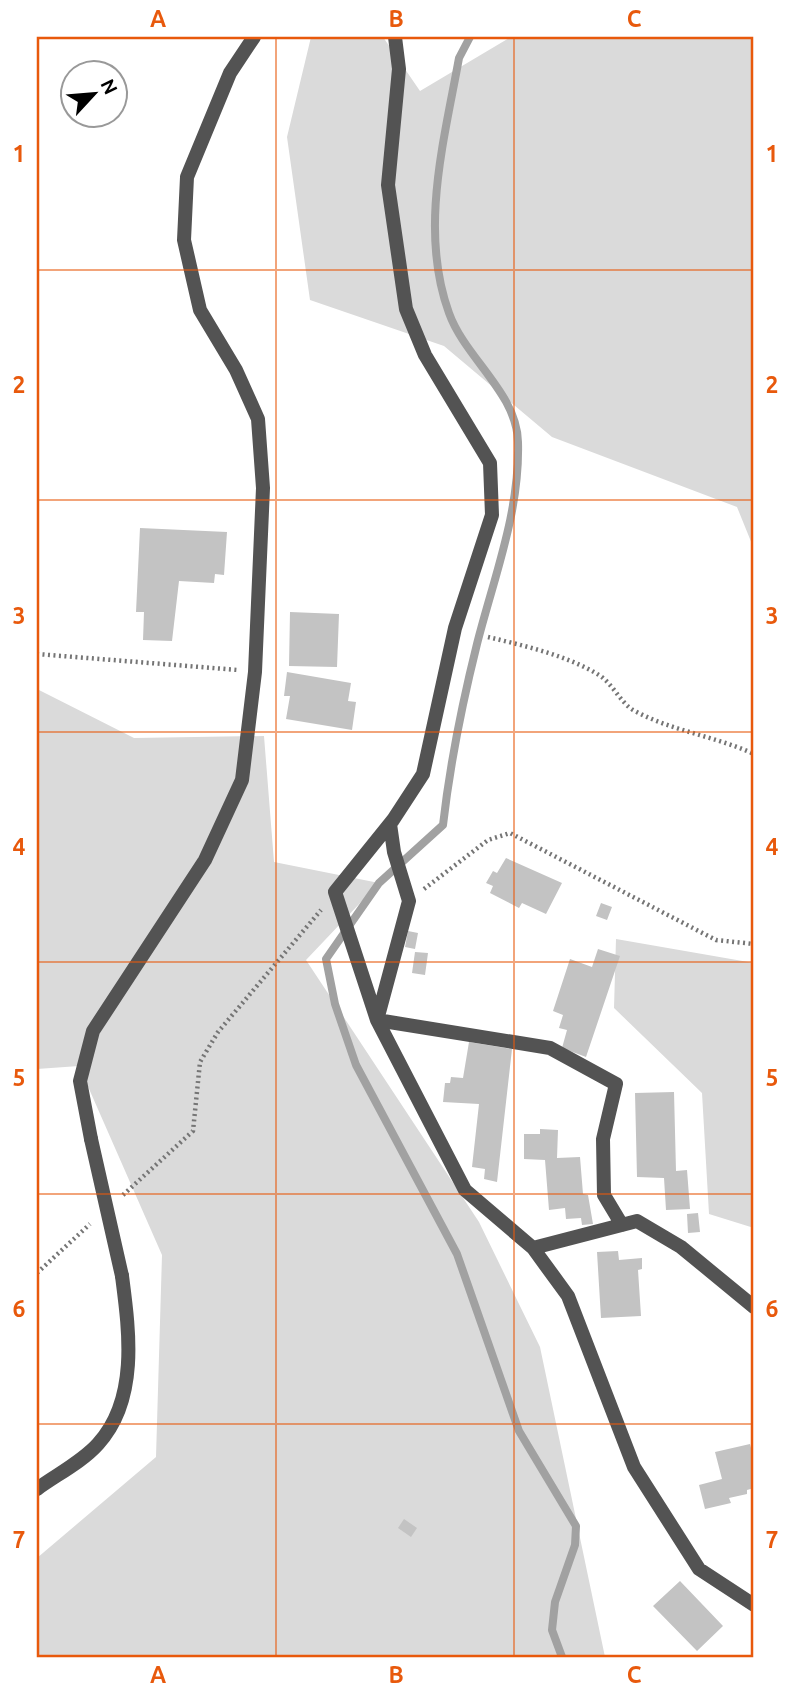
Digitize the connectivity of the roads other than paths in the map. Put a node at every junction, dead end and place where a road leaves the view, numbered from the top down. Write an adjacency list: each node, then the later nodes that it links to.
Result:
1 (254, 37): 8 (street, bridge)
2 (395, 37): 3 (street)
3 (390, 824): 4 (street); 4 (street)
4 (377, 1020): 5 (street); 6 (street)
5 (622, 1225): 6 (street); 7 (street)
6 (533, 1248): 9 (street)
7 (754, 1307)
8 (37, 1489)
9 (754, 1605)

